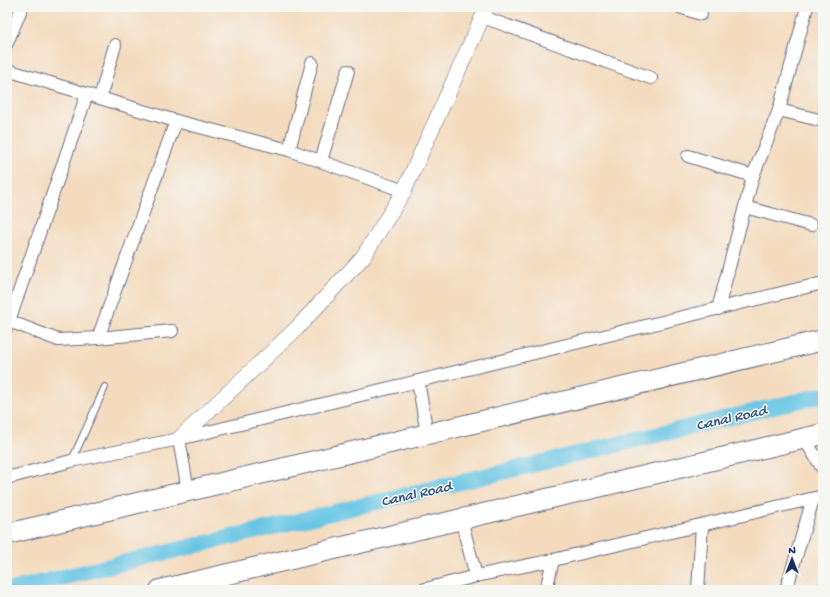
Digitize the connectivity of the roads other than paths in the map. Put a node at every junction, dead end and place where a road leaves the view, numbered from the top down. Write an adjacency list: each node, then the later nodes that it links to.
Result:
1 (22, 7): 6 (street)
2 (680, 7): 5 (street)
3 (807, 7): 14 (street)
4 (485, 12): 11 (street); 21 (street)
5 (701, 14)
6 (7, 43)
7 (116, 45): 13 (street)
8 (312, 63): 17 (street)
9 (7, 70): 12 (street)
10 (348, 71): 19 (street)
11 (651, 78)
12 (87, 94): 13 (street); 26 (street)
13 (100, 98): 15 (street)
14 (778, 110): 16 (street); 20 (street)
15 (176, 121): 17 (street); 28 (street)
16 (823, 121)
17 (289, 150): 19 (street)
18 (688, 156): 20 (street)
19 (321, 161): 21 (street)
20 (753, 176): 22 (street)
21 (404, 190): 34 (street)
22 (745, 207): 23 (street); 25 (street)
23 (811, 225)
24 (823, 283): 25 (street)
25 (718, 308): 30 (street)
26 (8, 324): 28 (street)
27 (172, 331): 28 (street)
28 (98, 338)
29 (823, 340): 32 (highway)
30 (418, 381): 32 (street); 34 (street)
31 (105, 387): 35 (lane)
32 (427, 434): 38 (highway)
33 (813, 436): 36 (street); 40 (highway)
34 (179, 440): 35 (street); 38 (street)
35 (71, 462): 37 (street)
36 (823, 469)
37 (7, 478)
38 (188, 491): 42 (highway)
39 (818, 497): 41 (street); 49 (street)
40 (461, 519): 44 (street); 45 (highway)
41 (702, 525): 43 (street); 48 (street)
42 (7, 534)
43 (552, 560): 44 (street); 47 (street)
44 (476, 576): 46 (street)
45 (160, 590)
46 (422, 590)
47 (546, 590)
48 (698, 590)
49 (786, 590)

